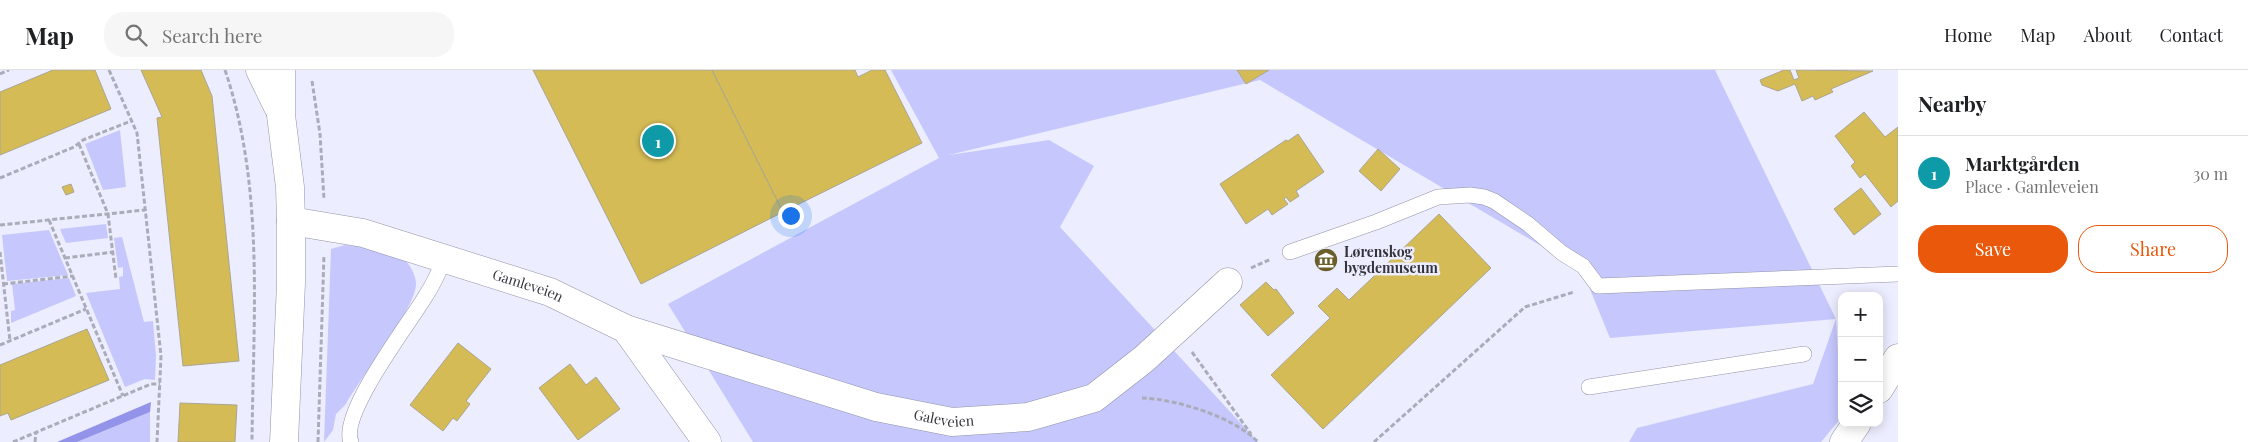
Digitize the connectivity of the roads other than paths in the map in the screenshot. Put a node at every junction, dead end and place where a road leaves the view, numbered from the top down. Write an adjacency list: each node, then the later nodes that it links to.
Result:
1 (260, 70): 3 (street)
2 (281, 70): 3 (street)
3 (282, 116): 4 (street)
4 (291, 221): 6 (street, Gamleveien); 15 (street)
5 (1290, 252): 7 (lane)
6 (444, 259): 9 (street, Gamleveien); 16 (lane)
7 (1898, 274)
8 (1228, 282): 9 (street, Galeveien)
9 (626, 329): 17 (street, Gamleveien)
10 (1804, 354): 13 (lane)
11 (1898, 358): 12 (street)
12 (1883, 382)
13 (1589, 387)
14 (1854, 427): 18 (street)
15 (284, 442)
16 (351, 442)
17 (707, 442)
18 (1844, 442)

